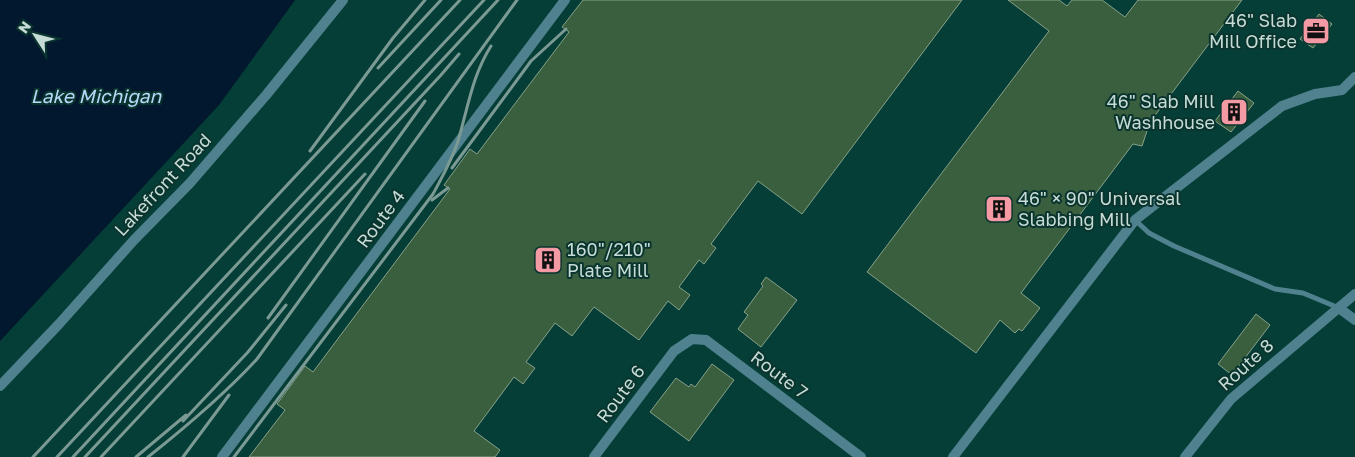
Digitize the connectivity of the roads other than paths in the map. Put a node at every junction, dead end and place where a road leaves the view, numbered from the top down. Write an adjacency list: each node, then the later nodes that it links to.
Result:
1 (343, 0): 9 (street, Lakefront Road)
2 (565, 0): 10 (street, Route 4)
3 (1355, 78): 4 (street)
4 (1134, 220): 6 (lane); 13 (street)
5 (1355, 294): 6 (street, Route 8)
6 (1339, 308): 7 (street); 14 (street, Route 8)
7 (1355, 320)
8 (674, 351): 11 (street, Route 6); 12 (street, Route 7)
9 (0, 386)
10 (222, 457)
11 (594, 457)
12 (861, 457)
13 (953, 457)
14 (1185, 457)

